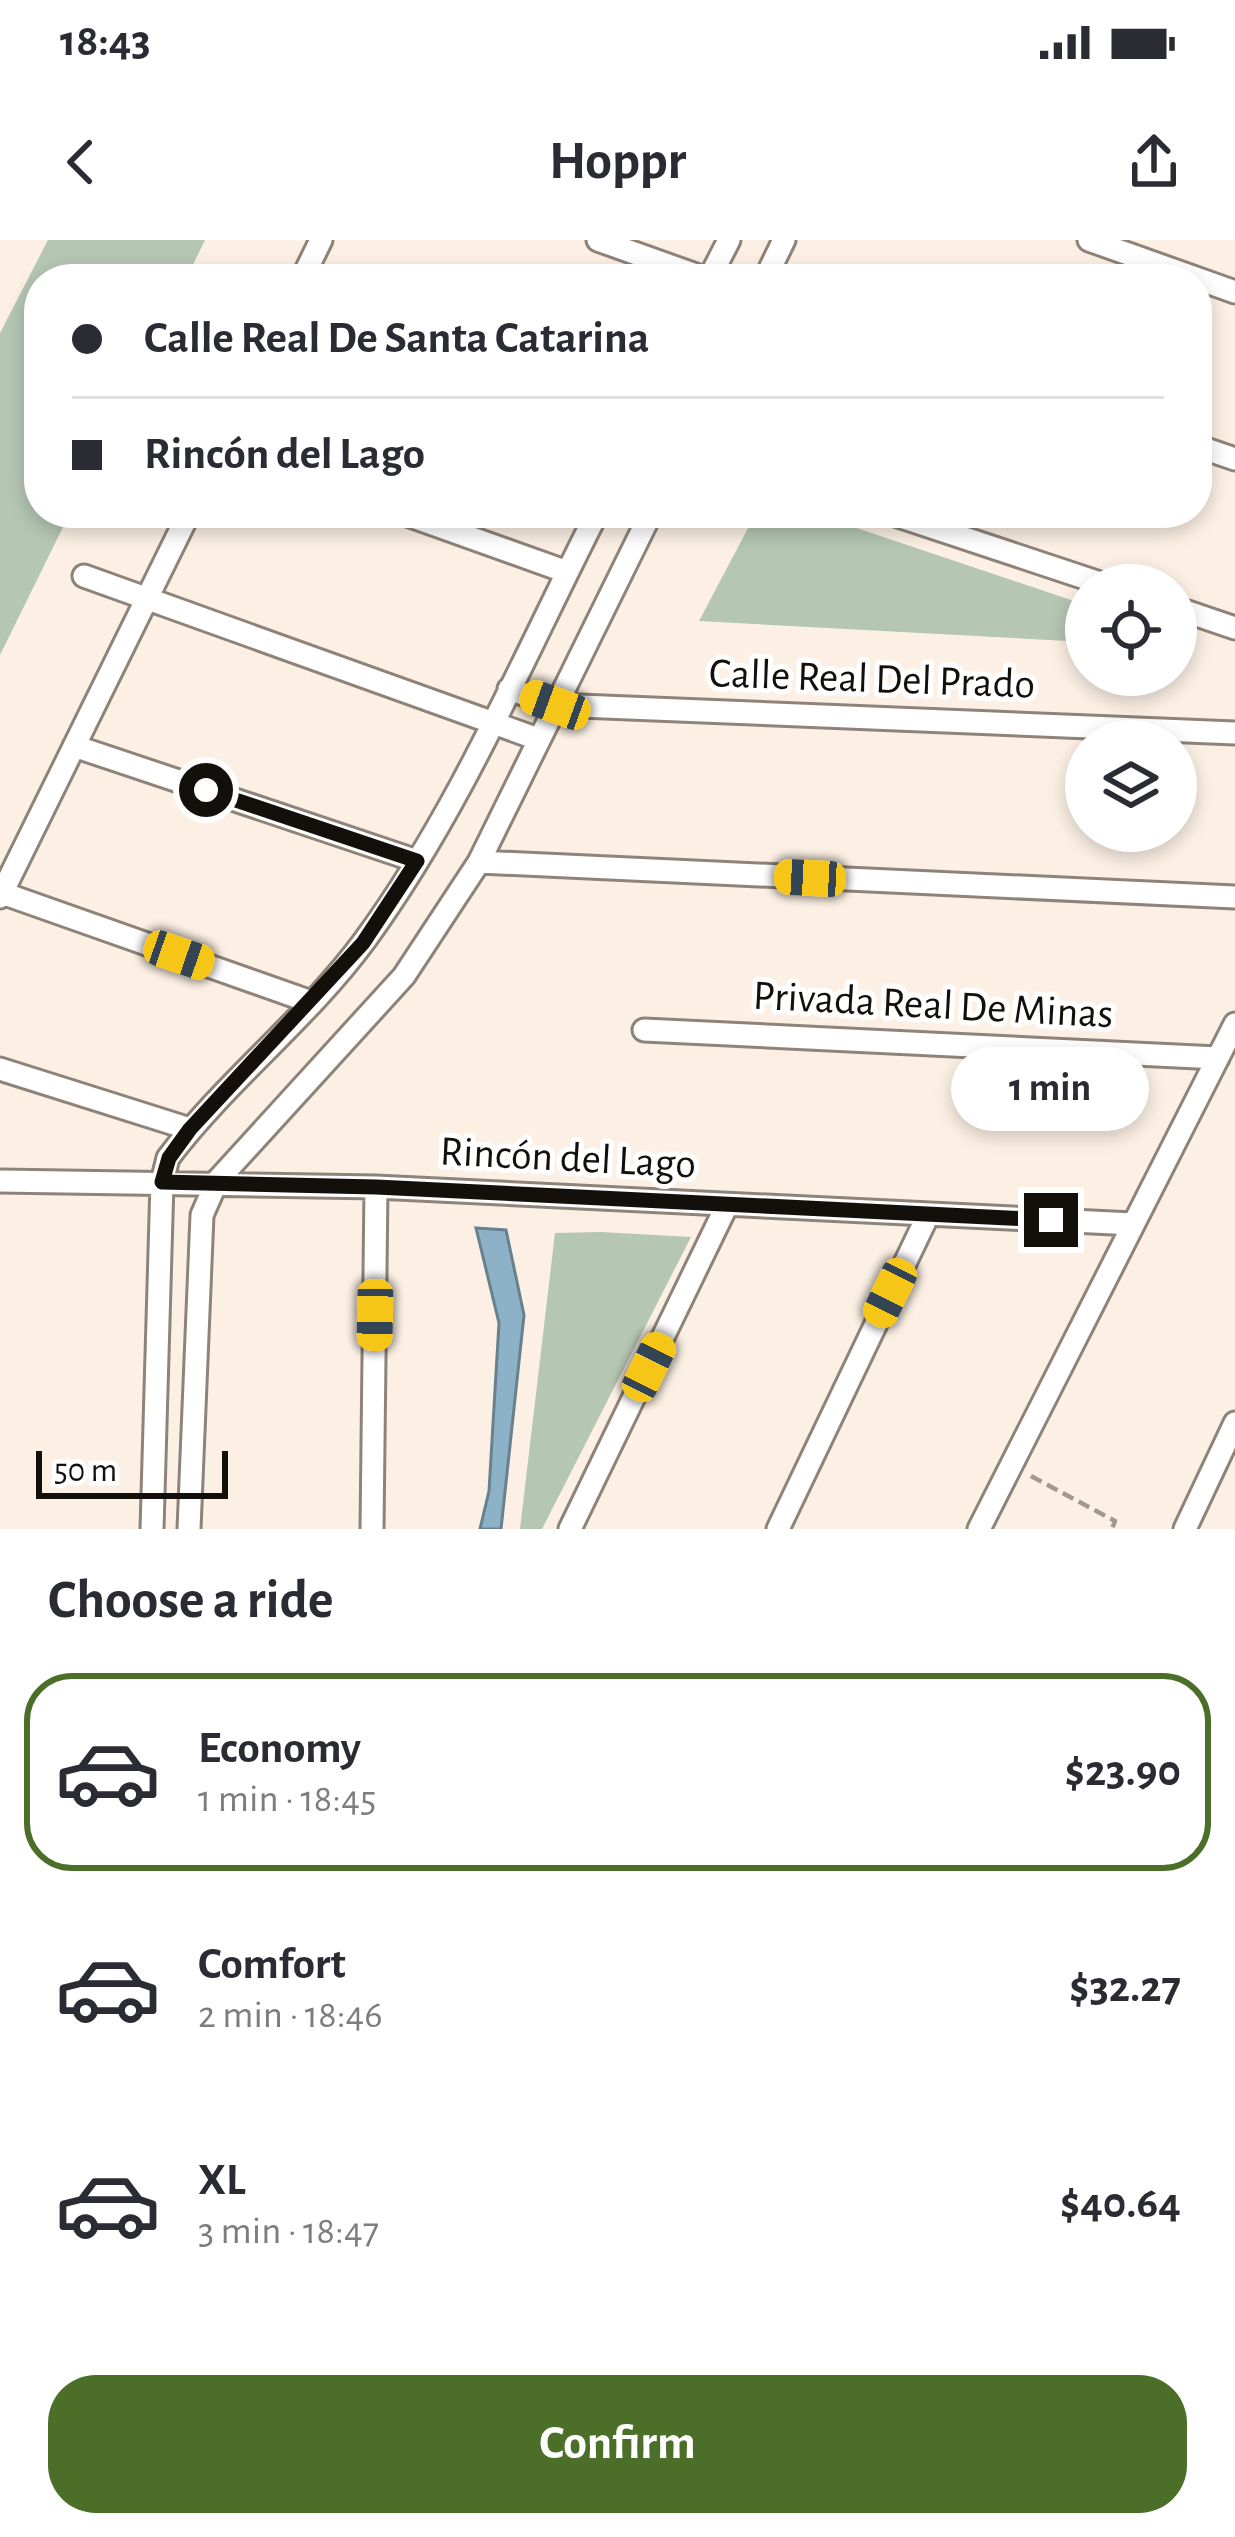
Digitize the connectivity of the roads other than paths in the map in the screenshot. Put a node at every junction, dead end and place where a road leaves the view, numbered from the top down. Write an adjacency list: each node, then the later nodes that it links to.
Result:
1 (598, 240): 3 (street)
2 (1089, 240): 4 (street)
3 (666, 264)
4 (1156, 264)
5 (182, 528): 13 (street)
6 (444, 528): 11 (street)
7 (589, 528): 11 (street)
8 (644, 528): 17 (street)
9 (934, 528): 10 (street)
10 (1065, 571)
11 (567, 572): 16 (street)
12 (84, 576): 13 (street)
13 (146, 599): 18 (street); 21 (street)
14 (1197, 615): 15 (street)
15 (1235, 628)
16 (509, 689): 17 (street, Calle Real Del Prado); 18 (street)
17 (555, 705): 19 (street, Calle Real Del Prado); 20 (street)
18 (492, 721): 20 (street); 22 (street)
19 (1235, 733)
20 (538, 739): 23 (street)
21 (74, 746): 22 (street); 24 (street)
22 (417, 861): 26 (street)
23 (479, 862): 25 (street); 33 (street)
24 (1, 895): 26 (street)
25 (1235, 897)
26 (311, 1001): 31 (street)
27 (1235, 1024): 29 (street)
28 (644, 1030): 29 (street, Privada Real De Minas)
29 (1218, 1058): 38 (street)
30 (0, 1069): 31 (street)
31 (190, 1129): 34 (street)
32 (0, 1181): 34 (street, Rincón del Lago)
33 (217, 1181): 34 (street, Rincón del Lago); 35 (street, Rincón del Lago); 41 (street)
34 (162, 1182): 40 (street)
35 (376, 1187): 36 (street, Rincón del Lago); 42 (street)
36 (727, 1204): 37 (street, Rincón del Lago); 43 (street)
37 (928, 1215): 38 (street, Rincón del Lago); 44 (street)
38 (1133, 1224): 45 (street)
39 (1235, 1424): 46 (street)
40 (152, 1529)
41 (189, 1529)
42 (371, 1529)
43 (570, 1529)
44 (778, 1529)
45 (979, 1529)
46 (1185, 1529)

